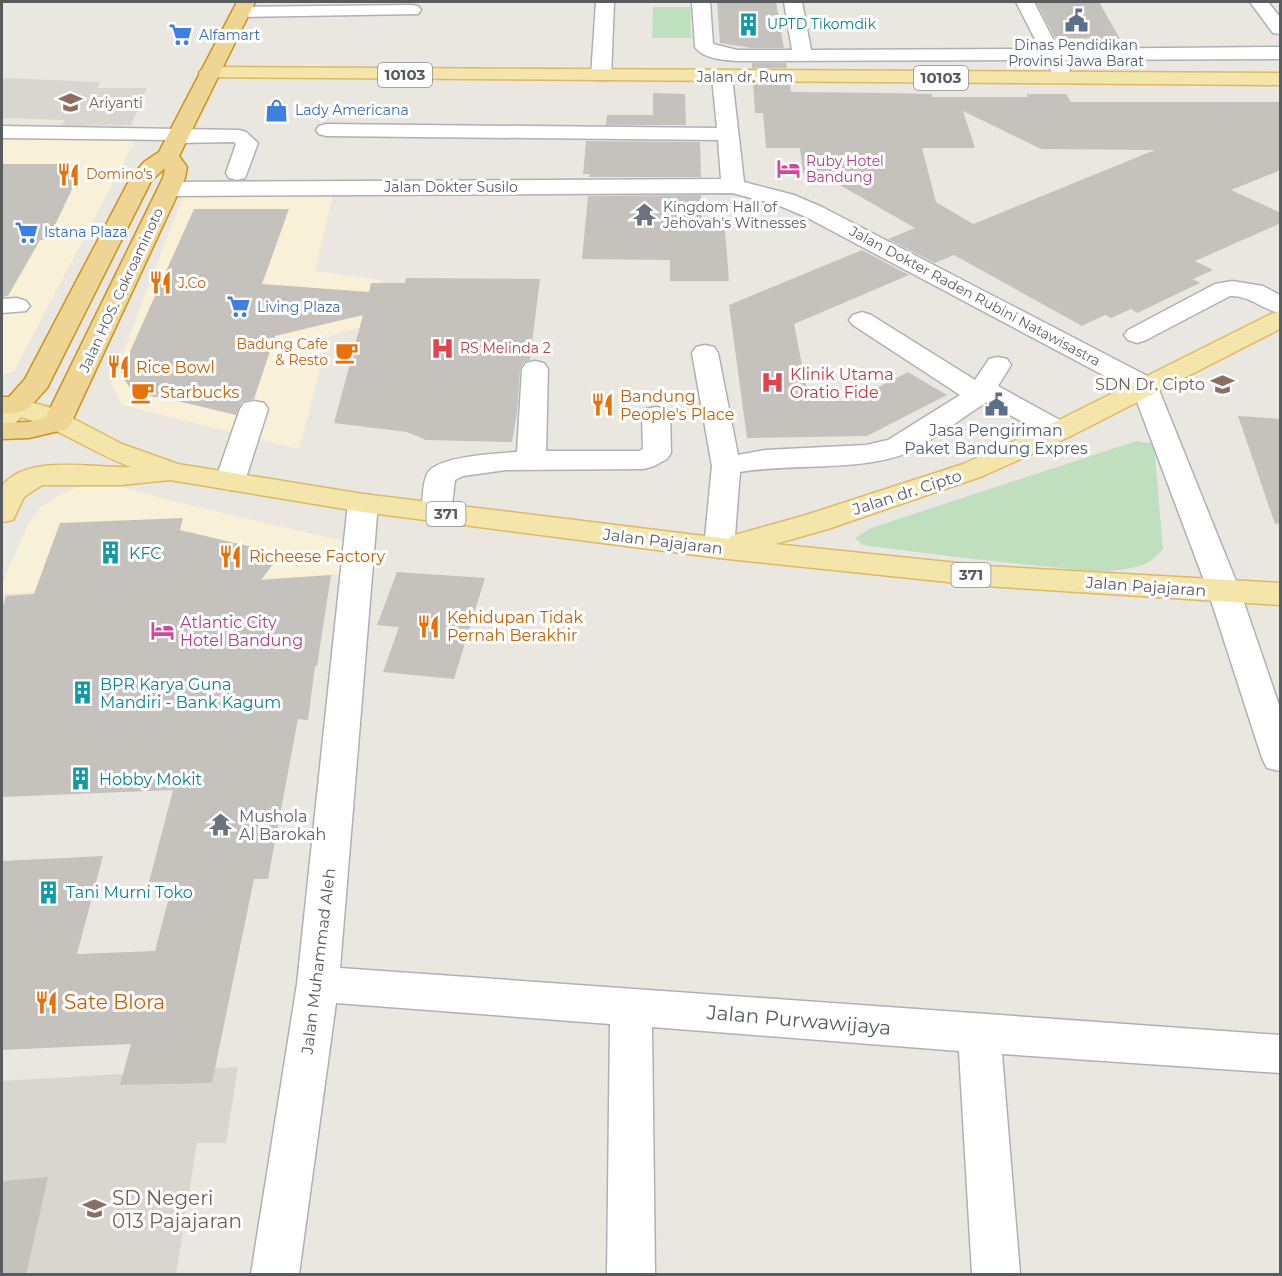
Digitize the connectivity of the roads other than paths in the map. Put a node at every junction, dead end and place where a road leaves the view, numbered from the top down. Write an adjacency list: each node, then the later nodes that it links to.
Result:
1 (605, 2): 13 (street)
2 (701, 2): 11 (street)
3 (793, 2): 11 (street)
4 (1025, 2): 10 (street)
5 (1259, 2): 8 (street)
6 (243, 7): 7 (street); 12 (highway, Jalan HOS. Cokroaminoto)
7 (412, 10)
8 (1281, 29)
9 (1281, 53): 10 (street)
10 (1051, 54): 11 (street); 15 (street)
11 (802, 56)
12 (209, 73): 13 (main road, Jalan dr. Rum / 10103); 20 (highway, Jalan HOS. Cokroaminoto)
13 (601, 76): 14 (main road, Jalan dr. Rum / 10103)
14 (722, 77): 15 (main road, Jalan dr. Rum / 10103); 19 (street)
15 (1065, 79): 16 (main road, Jalan dr. Rum / 10103)
16 (1281, 79)
17 (326, 130): 19 (street)
18 (2, 132): 20 (street)
19 (726, 134): 22 (street)
20 (175, 142): 21 (street); 23 (highway, Jalan HOS. Cokroaminoto); 34 (highway, Jalan HOS. Cokroaminoto)
21 (237, 173)
22 (733, 186): 23 (street, Jalan Dokter Susilo); 31 (street, Jalan Dokter Raden Rubini Natawisastra)
23 (169, 189): 36 (highway, Jalan HOS. Cokroaminoto)
24 (1281, 306): 27 (street)
25 (1281, 319): 31 (main road, Jalan dr. Cipto)
26 (862, 320): 32 (street)
27 (1137, 335)
28 (705, 353): 40 (street)
29 (998, 365): 32 (street)
30 (535, 369): 39 (street)
31 (1145, 386): 38 (main road, Jalan dr. Cipto); 47 (street)
32 (978, 395): 38 (street); 40 (street)
33 (254, 410): 42 (street)
34 (6, 411): 36 (main road, Jalan Pajajaran)
35 (656, 416): 39 (street)
36 (57, 423): 37 (highway); 41 (main road, Jalan Pajajaran / 371)
37 (2, 431)
38 (1047, 436): 46 (main road, Jalan dr. Cipto)
39 (531, 460): 44 (street)
40 (726, 466): 46 (street)
41 (173, 472): 42 (main road, Jalan Pajajaran / 371); 45 (main road)
42 (230, 481): 43 (main road, Jalan Pajajaran / 371)
43 (363, 503): 44 (main road, Jalan Pajajaran / 371); 50 (street, Jalan Muhammad Aleh)
44 (436, 512): 46 (main road, Jalan Pajajaran / 371)
45 (2, 513)
46 (719, 548): 47 (main road, Jalan Pajajaran / 371)
47 (1224, 591): 48 (main road, Jalan Pajajaran / 371); 49 (street)
48 (1281, 594)
49 (1281, 758)
50 (318, 984): 51 (street, Jalan Purwawijaya); 54 (street, Jalan Muhammad Aleh)
51 (631, 1006): 52 (street, Jalan Purwawijaya); 55 (street)
52 (979, 1035): 53 (street, Jalan Purwawijaya); 56 (street)
53 (1281, 1054)
54 (275, 1275)
55 (632, 1275)
56 (996, 1275)

